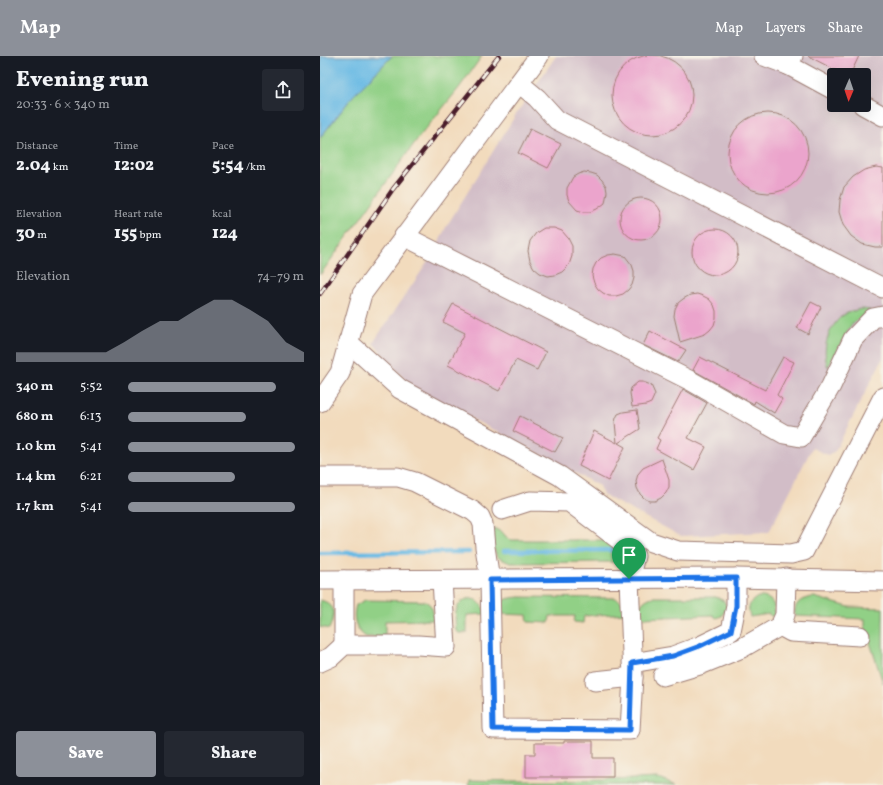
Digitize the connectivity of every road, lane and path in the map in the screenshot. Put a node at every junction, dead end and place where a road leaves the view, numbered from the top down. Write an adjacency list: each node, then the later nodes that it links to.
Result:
1 (540, 56): 4 (street)
2 (764, 56): 3 (street)
3 (791, 61): 5 (street)
4 (519, 83): 8 (street); 9 (street)
5 (827, 85)
6 (871, 109): 7 (street)
7 (883, 116)
8 (404, 236): 10 (street); 11 (street)
9 (883, 288)
10 (883, 316)
11 (348, 342): 12 (street); 13 (street)
12 (883, 397)
13 (320, 402)
14 (320, 477): 22 (street)
15 (502, 510): 18 (street)
16 (736, 578): 17 (street); 18 (street); 29 (street)
17 (786, 578): 23 (street); 25 (street)
18 (629, 579): 22 (street); 29 (street)
19 (320, 580): 20 (street)
20 (344, 580): 21 (street); 24 (street); 27 (street)
21 (442, 580): 22 (street); 27 (street)
22 (490, 580): 29 (street)
23 (883, 581)
24 (320, 593)
25 (780, 626): 26 (street); 30 (street)
26 (860, 636)
27 (344, 645): 28 (street)
28 (324, 660)
29 (632, 670): 31 (street)
30 (663, 676)
31 (595, 681)

